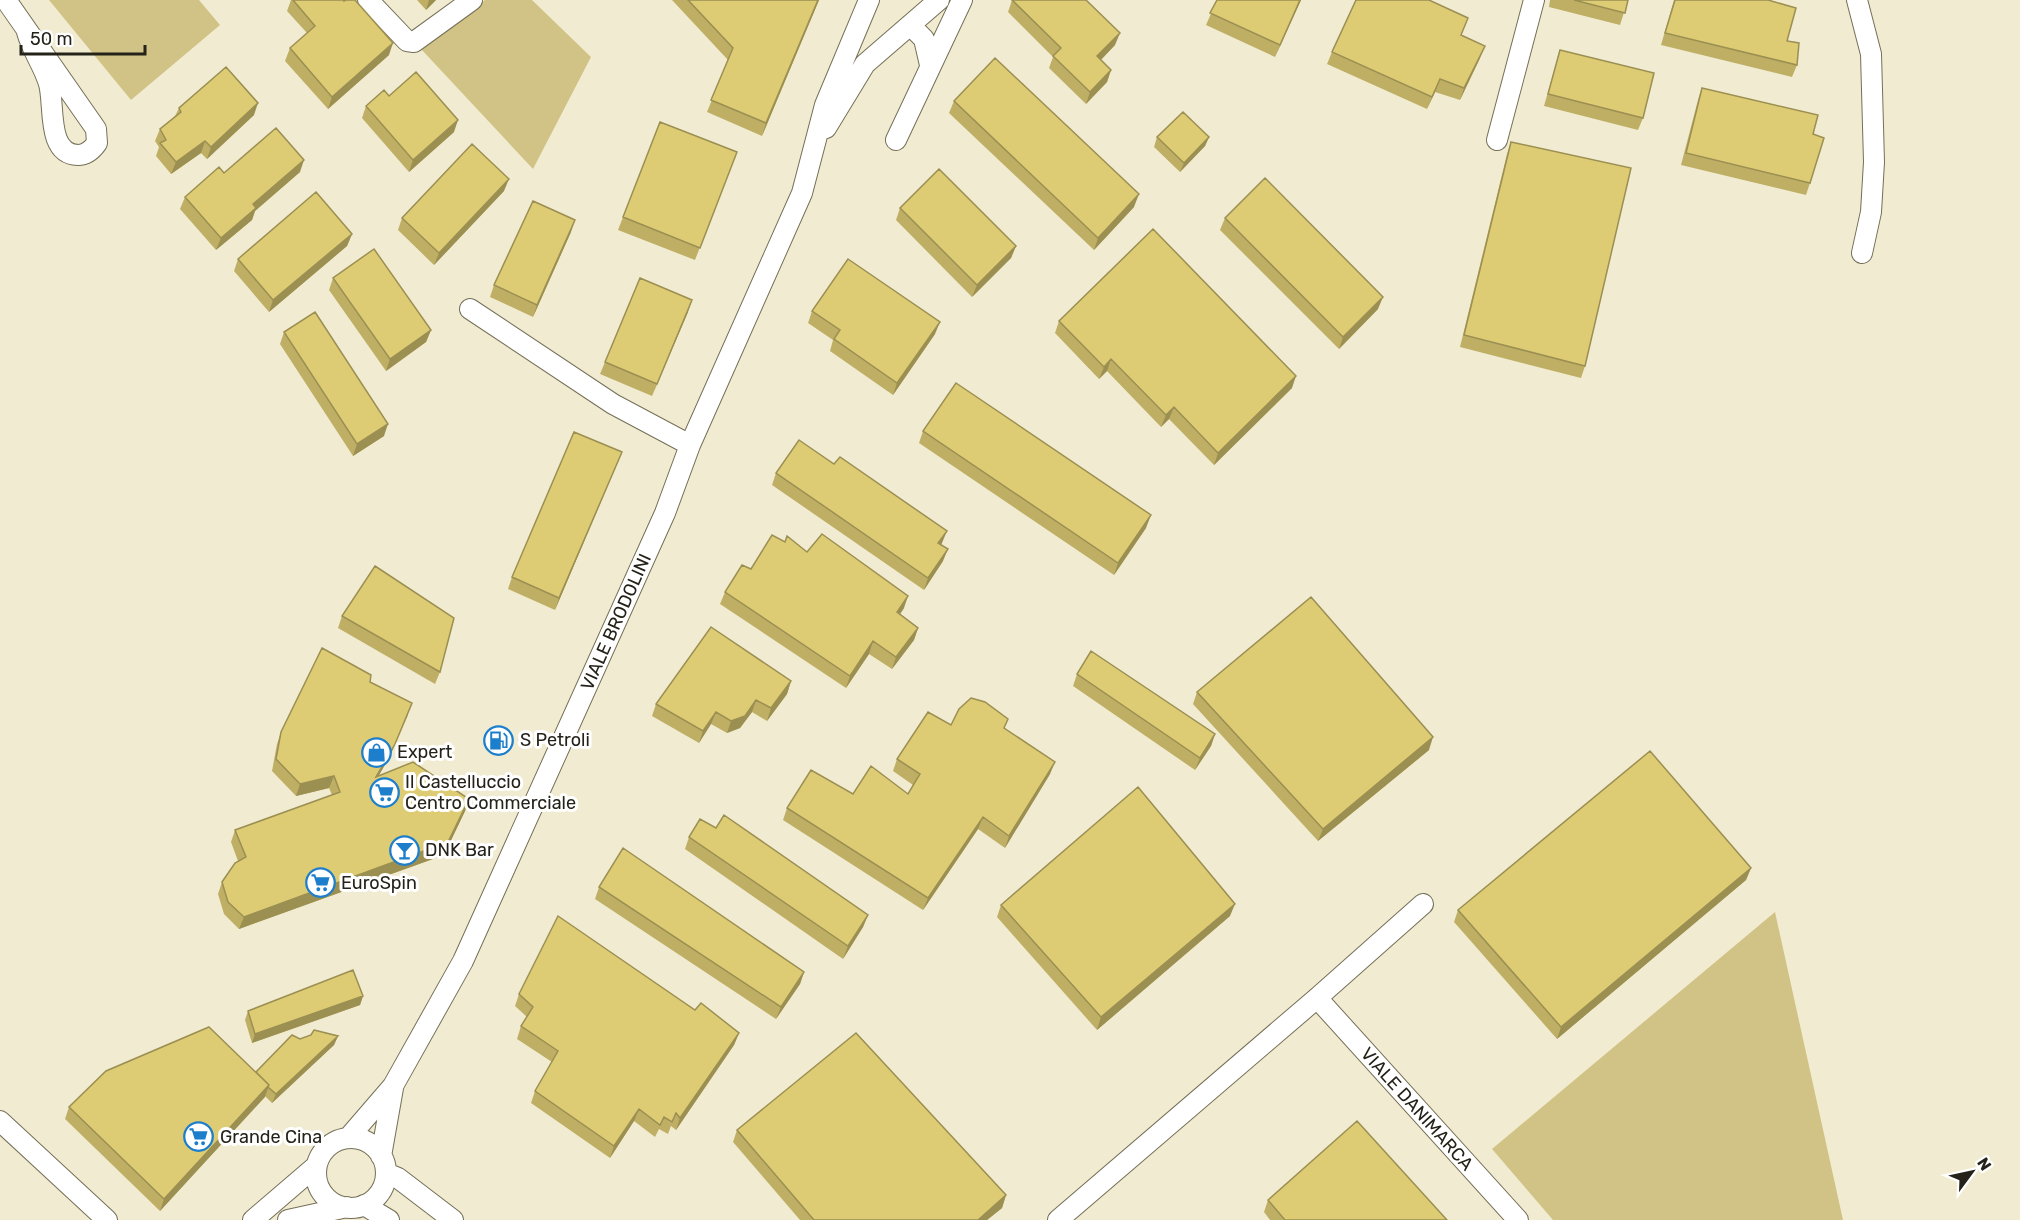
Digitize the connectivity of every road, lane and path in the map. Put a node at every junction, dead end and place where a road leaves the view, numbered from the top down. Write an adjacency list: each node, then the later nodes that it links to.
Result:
1 (6, 0): 10 (street)
2 (368, 0): 3 (street)
3 (472, 0)
4 (869, 0): 14 (street, VIALE BRODOLINI)
5 (939, 0): 9 (street, VIALE BRODOLINI)
6 (962, 0): 11 (street)
7 (1534, 0): 13 (street)
8 (1857, 0): 15 (street)
9 (910, 25): 11 (street); 14 (street, VIALE BRODOLINI)
10 (27, 32): 10 (street)
11 (930, 65): 12 (street)
12 (896, 140)
13 (1497, 140)
14 (813, 148): 17 (street, VIALE BRODOLINI)
15 (1862, 253)
16 (470, 309): 17 (street)
17 (690, 445): 20 (street, VIALE BRODOLINI)
18 (1423, 904): 19 (street)
19 (1317, 998): 31 (street); 32 (street, VIALE DANIMARCA)
20 (393, 1086): 22 (street, VIALE BRODOLINI); 23 (street, VIALE BRODOLINI)
21 (0, 1120): 26 (street)
22 (349, 1137): 23 (street); 24 (street)
23 (383, 1165): 25 (street); 30 (street)
24 (316, 1166): 25 (street); 27 (street)
25 (356, 1206): 28 (street); 29 (street)
26 (107, 1220)
27 (253, 1220)
28 (288, 1220)
29 (389, 1220)
30 (453, 1220)
31 (1058, 1220)
32 (1518, 1220)

